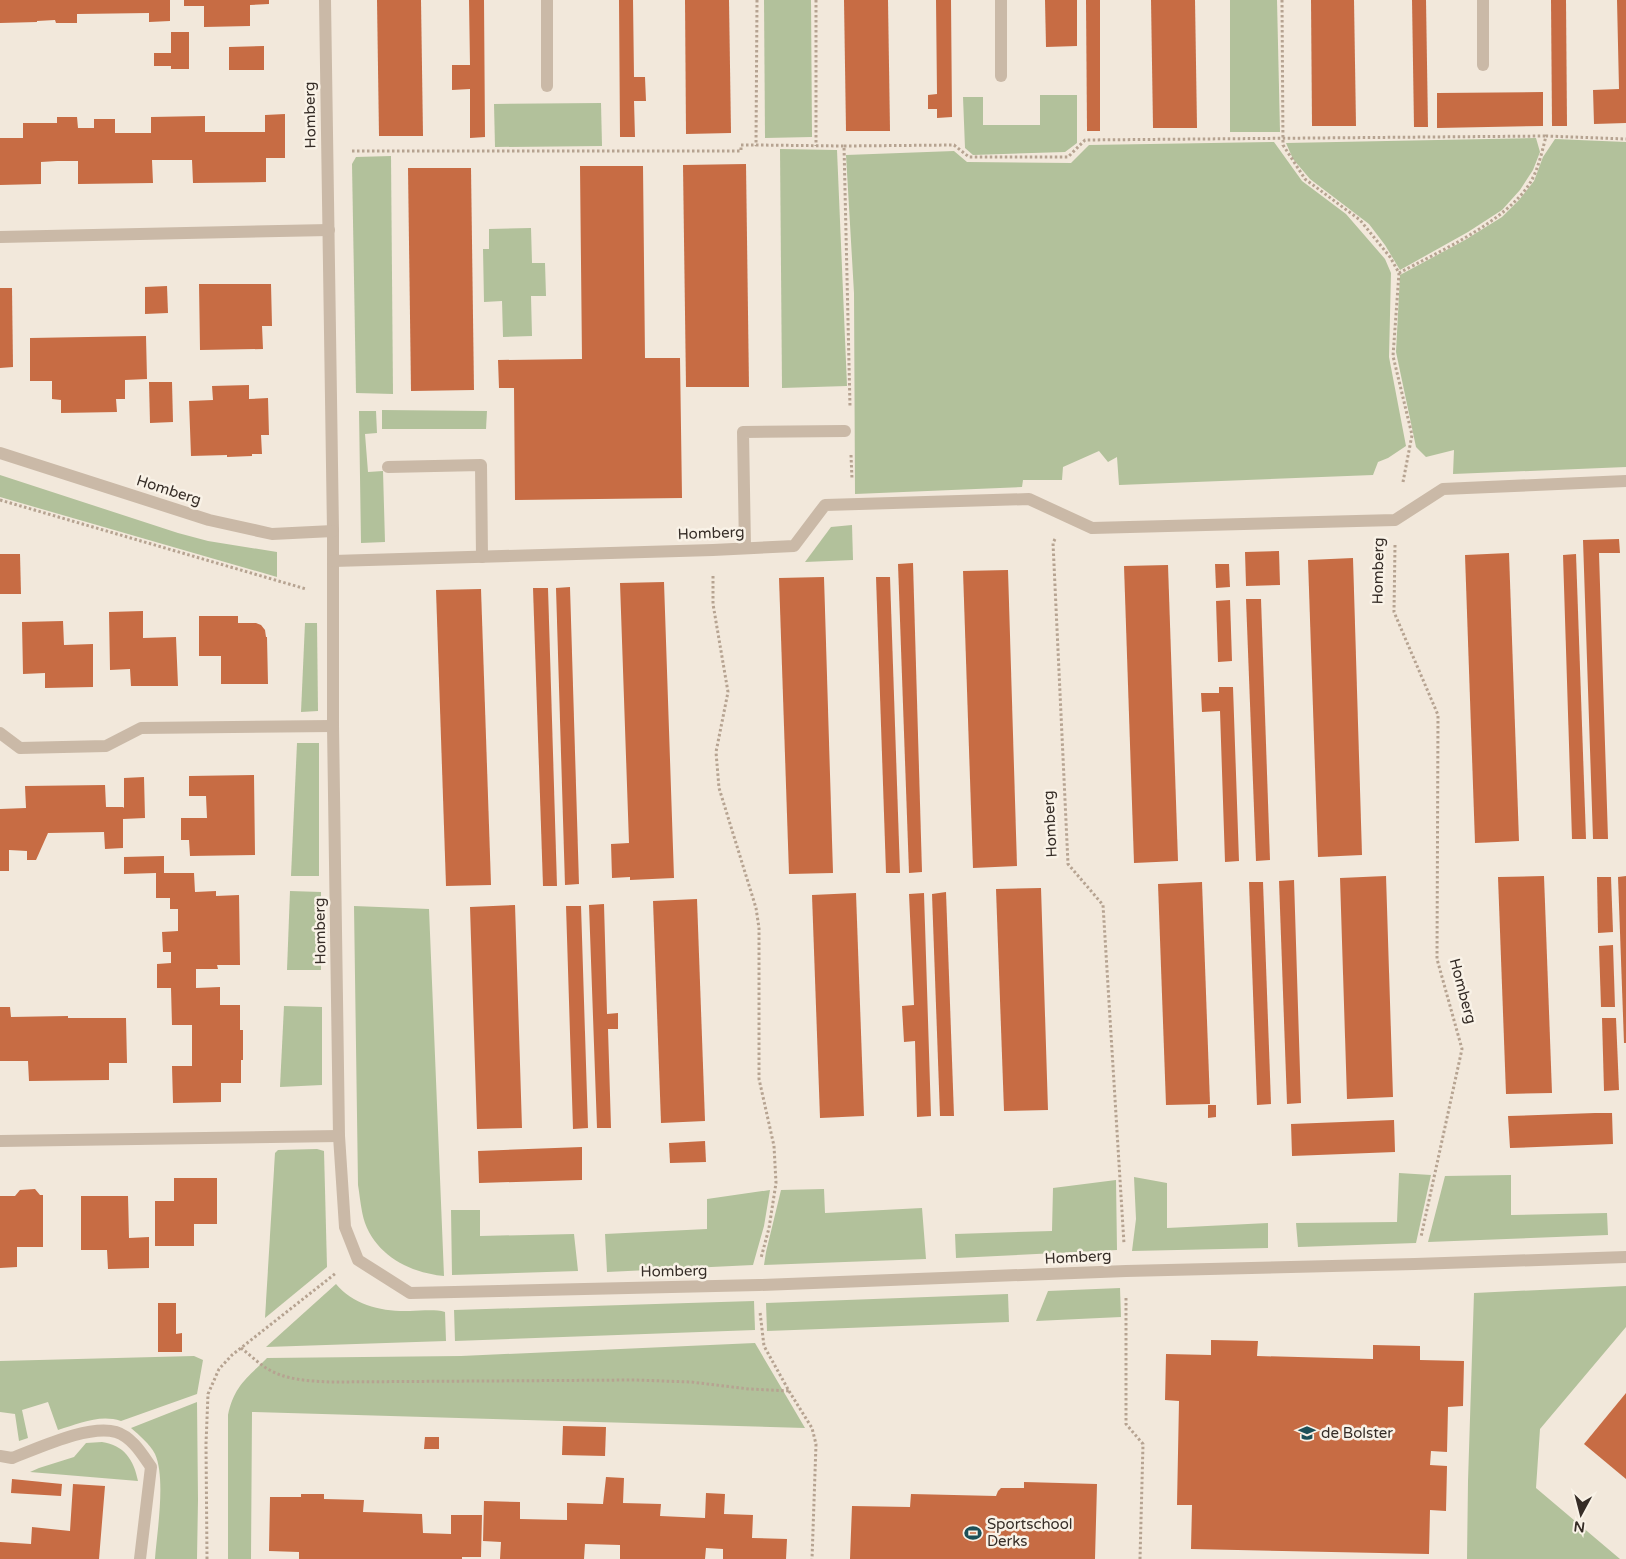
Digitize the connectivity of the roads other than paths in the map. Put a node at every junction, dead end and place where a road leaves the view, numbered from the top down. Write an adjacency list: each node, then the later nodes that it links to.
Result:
1 (325, 0): 8 (street, Homberg)
2 (547, 0): 7 (street)
3 (1001, 0): 6 (street)
4 (1483, 0): 5 (street)
5 (1483, 65)
6 (1001, 76)
7 (547, 86)
8 (328, 230): 9 (street); 14 (street, Homberg)
9 (0, 237)
10 (845, 431): 15 (street)
11 (0, 453): 14 (street, Homberg)
12 (388, 467): 16 (street)
13 (1626, 481): 15 (street, Homberg)
14 (333, 531): 17 (street, Homberg)
15 (745, 548): 16 (street, Homberg)
16 (482, 557): 17 (street, Homberg)
17 (333, 561): 18 (street, Homberg)
18 (333, 726): 19 (street); 20 (street, Homberg)
19 (0, 732)
20 (339, 1136): 21 (street); 22 (street, Homberg)
21 (0, 1141)
22 (1626, 1257)
23 (0, 1456): 24 (street)
24 (140, 1559)

